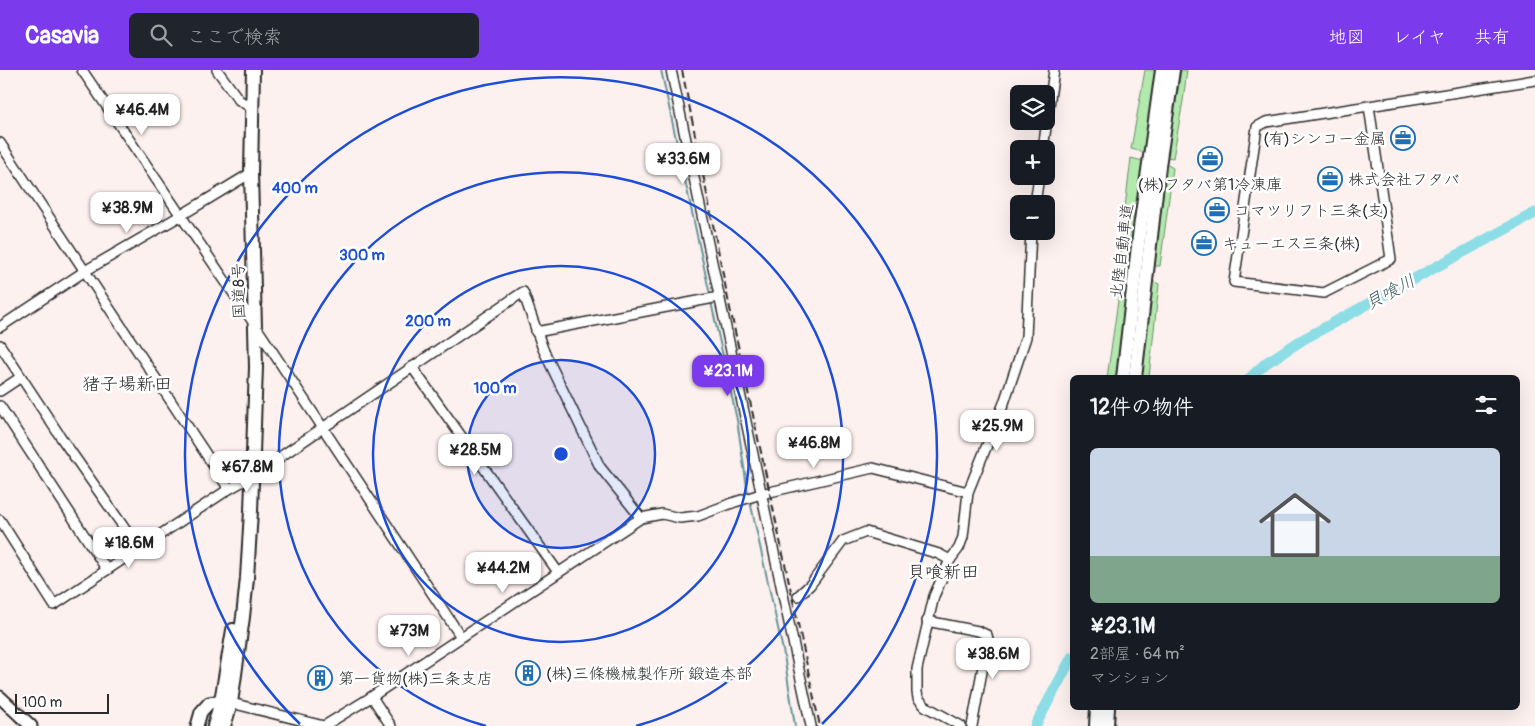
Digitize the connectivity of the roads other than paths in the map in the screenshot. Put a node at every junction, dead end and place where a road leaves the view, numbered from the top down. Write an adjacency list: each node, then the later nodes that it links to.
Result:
1 (82, 70): 14 (street)
2 (217, 70): 10 (street)
3 (254, 70): 10 (highway, 国道8号)
4 (671, 70): 17 (street)
5 (1054, 70): 11 (street)
6 (1162, 70): 23 (highway, 北陸自動車道)
7 (1174, 70): 24 (highway, 北陸自動車道)
8 (1535, 80): 9 (street)
9 (1369, 106): 9 (street)
10 (253, 109): 13 (highway, 国道8号)
11 (1045, 140)
12 (0, 143): 16 (street)
13 (251, 174): 14 (street); 18 (highway, 国道8号)
14 (180, 216): 16 (street); 18 (street)
15 (1031, 240): 31 (street)
16 (85, 271): 19 (street); 30 (street)
17 (716, 297): 20 (street); 32 (street)
18 (255, 325): 28 (street); 29 (highway, 国道8号)
19 (0, 327)
20 (536, 332): 22 (street); 33 (street)
21 (0, 345): 25 (street)
22 (412, 367): 28 (street); 38 (street)
23 (1123, 375)
24 (1135, 375)
25 (21, 377): 26 (street); 35 (street)
26 (0, 391)
27 (0, 406): 37 (street)
28 (323, 427): 29 (street); 41 (street)
29 (252, 476): 30 (street); 44 (highway, 国道8号)
30 (229, 490): 35 (street)
31 (968, 492): 32 (street); 36 (street)
32 (761, 494): 33 (street); 54 (street)
33 (641, 518): 38 (street)
34 (0, 520): 37 (street)
35 (139, 549): 37 (street)
36 (950, 560): 39 (street); 40 (street)
37 (107, 570)
38 (558, 572): 41 (street)
39 (798, 596)
40 (927, 621): 47 (street); 56 (street)
41 (461, 637): 43 (street)
42 (0, 697): 48 (main road)
43 (372, 697): 52 (street); 53 (street)
44 (226, 702): 49 (main road); 50 (highway, 国道8号); 51 (highway, 国道8号); 52 (street)
45 (1096, 710): 57 (highway)
46 (1108, 710): 58 (highway)
47 (947, 722): 55 (street)
48 (31, 726)
49 (197, 726)
50 (214, 726)
51 (224, 726)
52 (324, 726)
53 (391, 726)
54 (811, 726)
55 (961, 726)
56 (972, 726)
57 (1096, 726)
58 (1107, 726)

